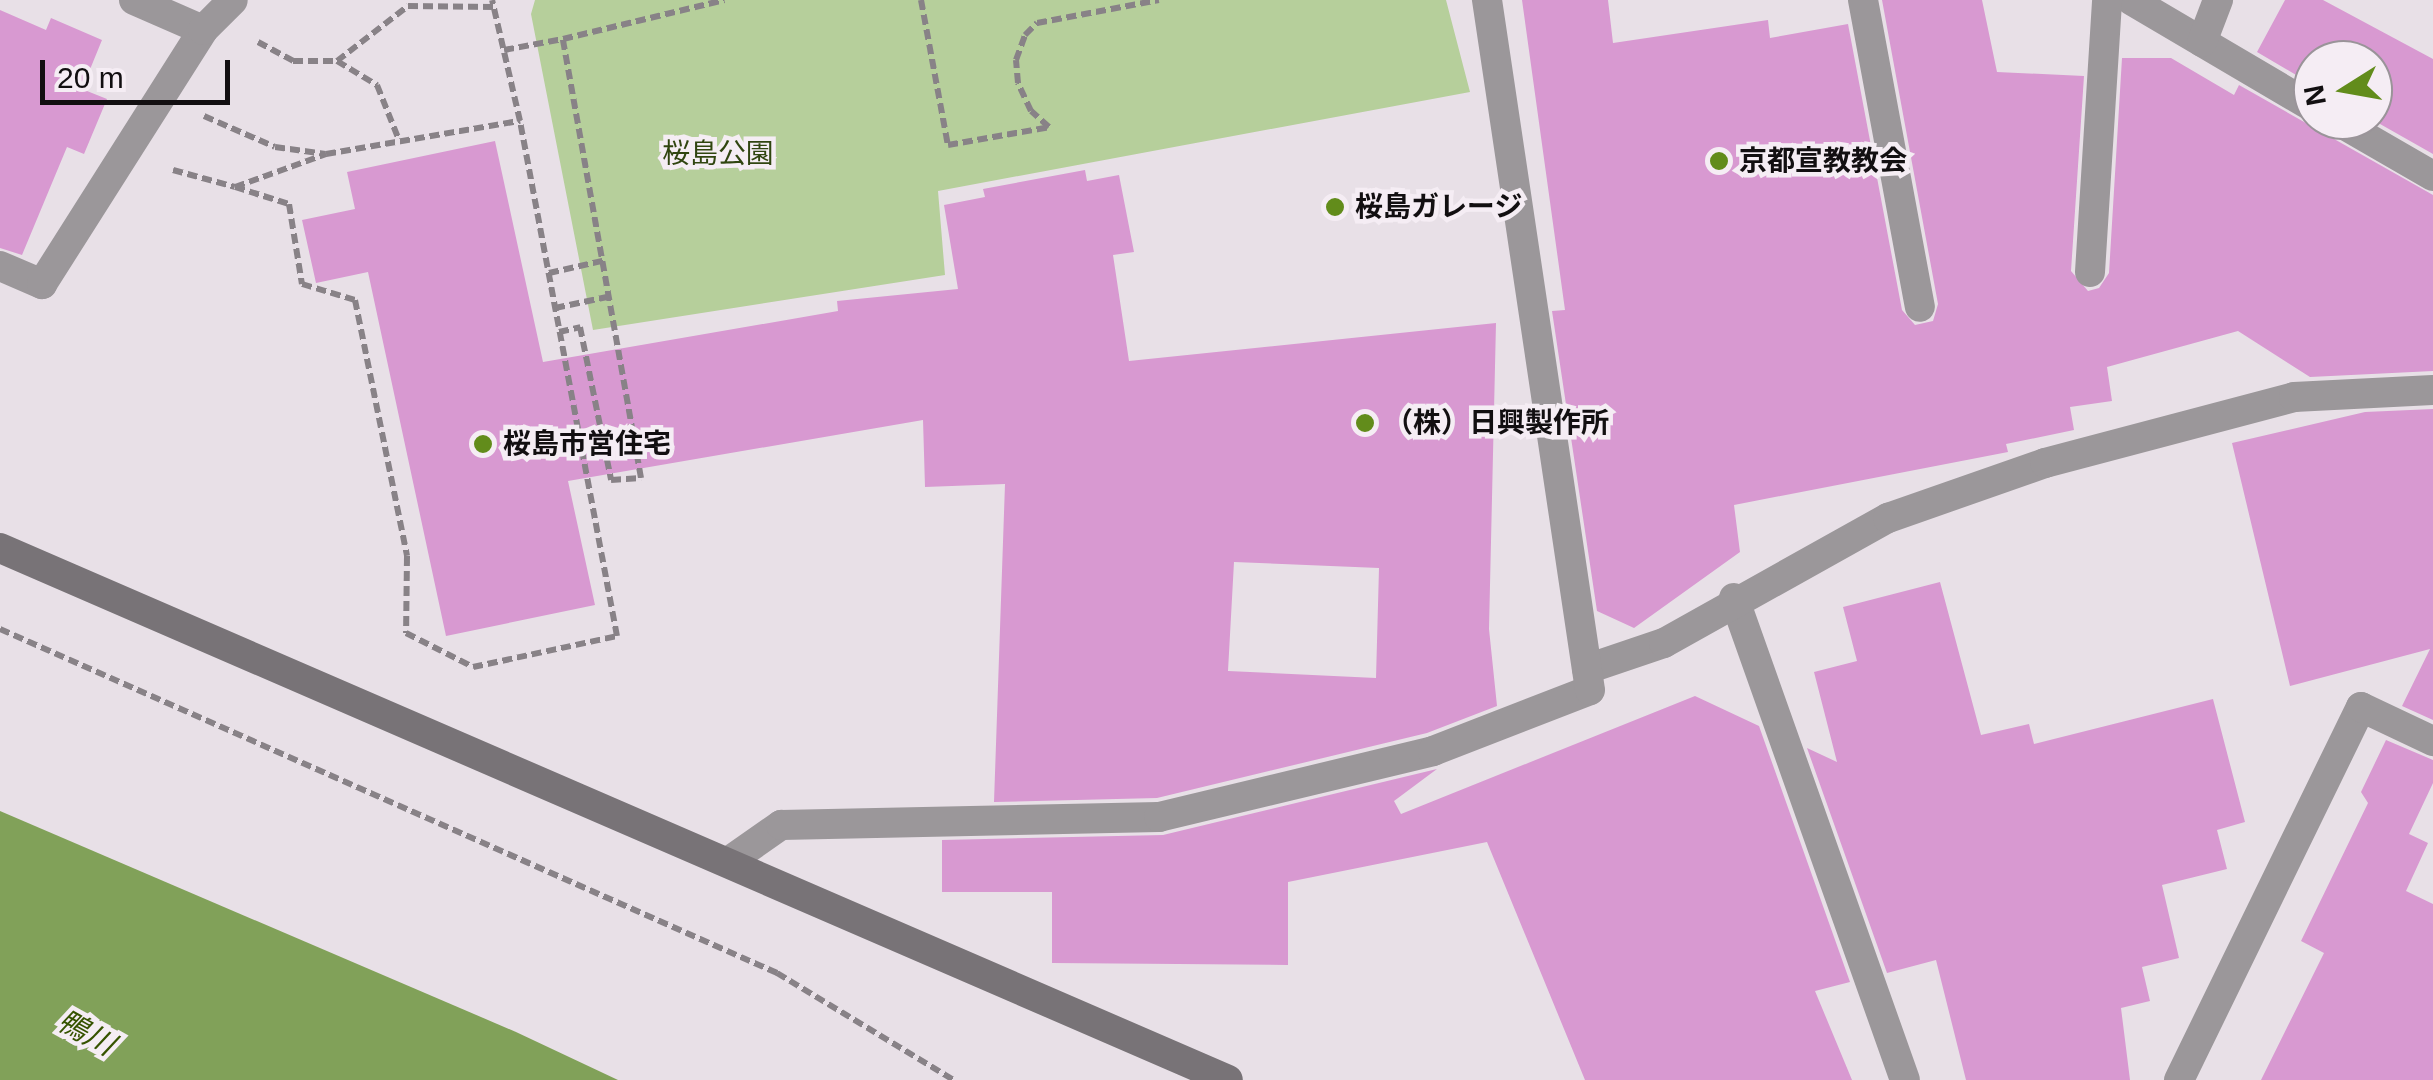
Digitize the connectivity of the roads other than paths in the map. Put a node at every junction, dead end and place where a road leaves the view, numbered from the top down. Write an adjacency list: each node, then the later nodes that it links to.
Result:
1 (134, 0): 8 (street)
2 (233, 0): 8 (street)
3 (1486, 0): 19 (street)
4 (1863, 0): 15 (street)
5 (2107, 0): 14 (street)
6 (2131, 0): 9 (street)
7 (2218, 0): 9 (street)
8 (203, 30): 13 (street)
9 (2202, 42): 10 (street)
10 (2293, 95)
11 (2371, 140): 12 (street)
12 (2433, 176)
13 (0, 266)
14 (2090, 272)
15 (1920, 307)
16 (2433, 390): 18 (street)
17 (0, 548): 21 (street)
18 (1734, 598): 19 (street); 23 (street)
19 (1587, 669): 21 (street)
20 (2433, 741): 24 (street)
21 (728, 862): 22 (street)
22 (1228, 1080)
23 (1904, 1080)
24 (2179, 1080)

